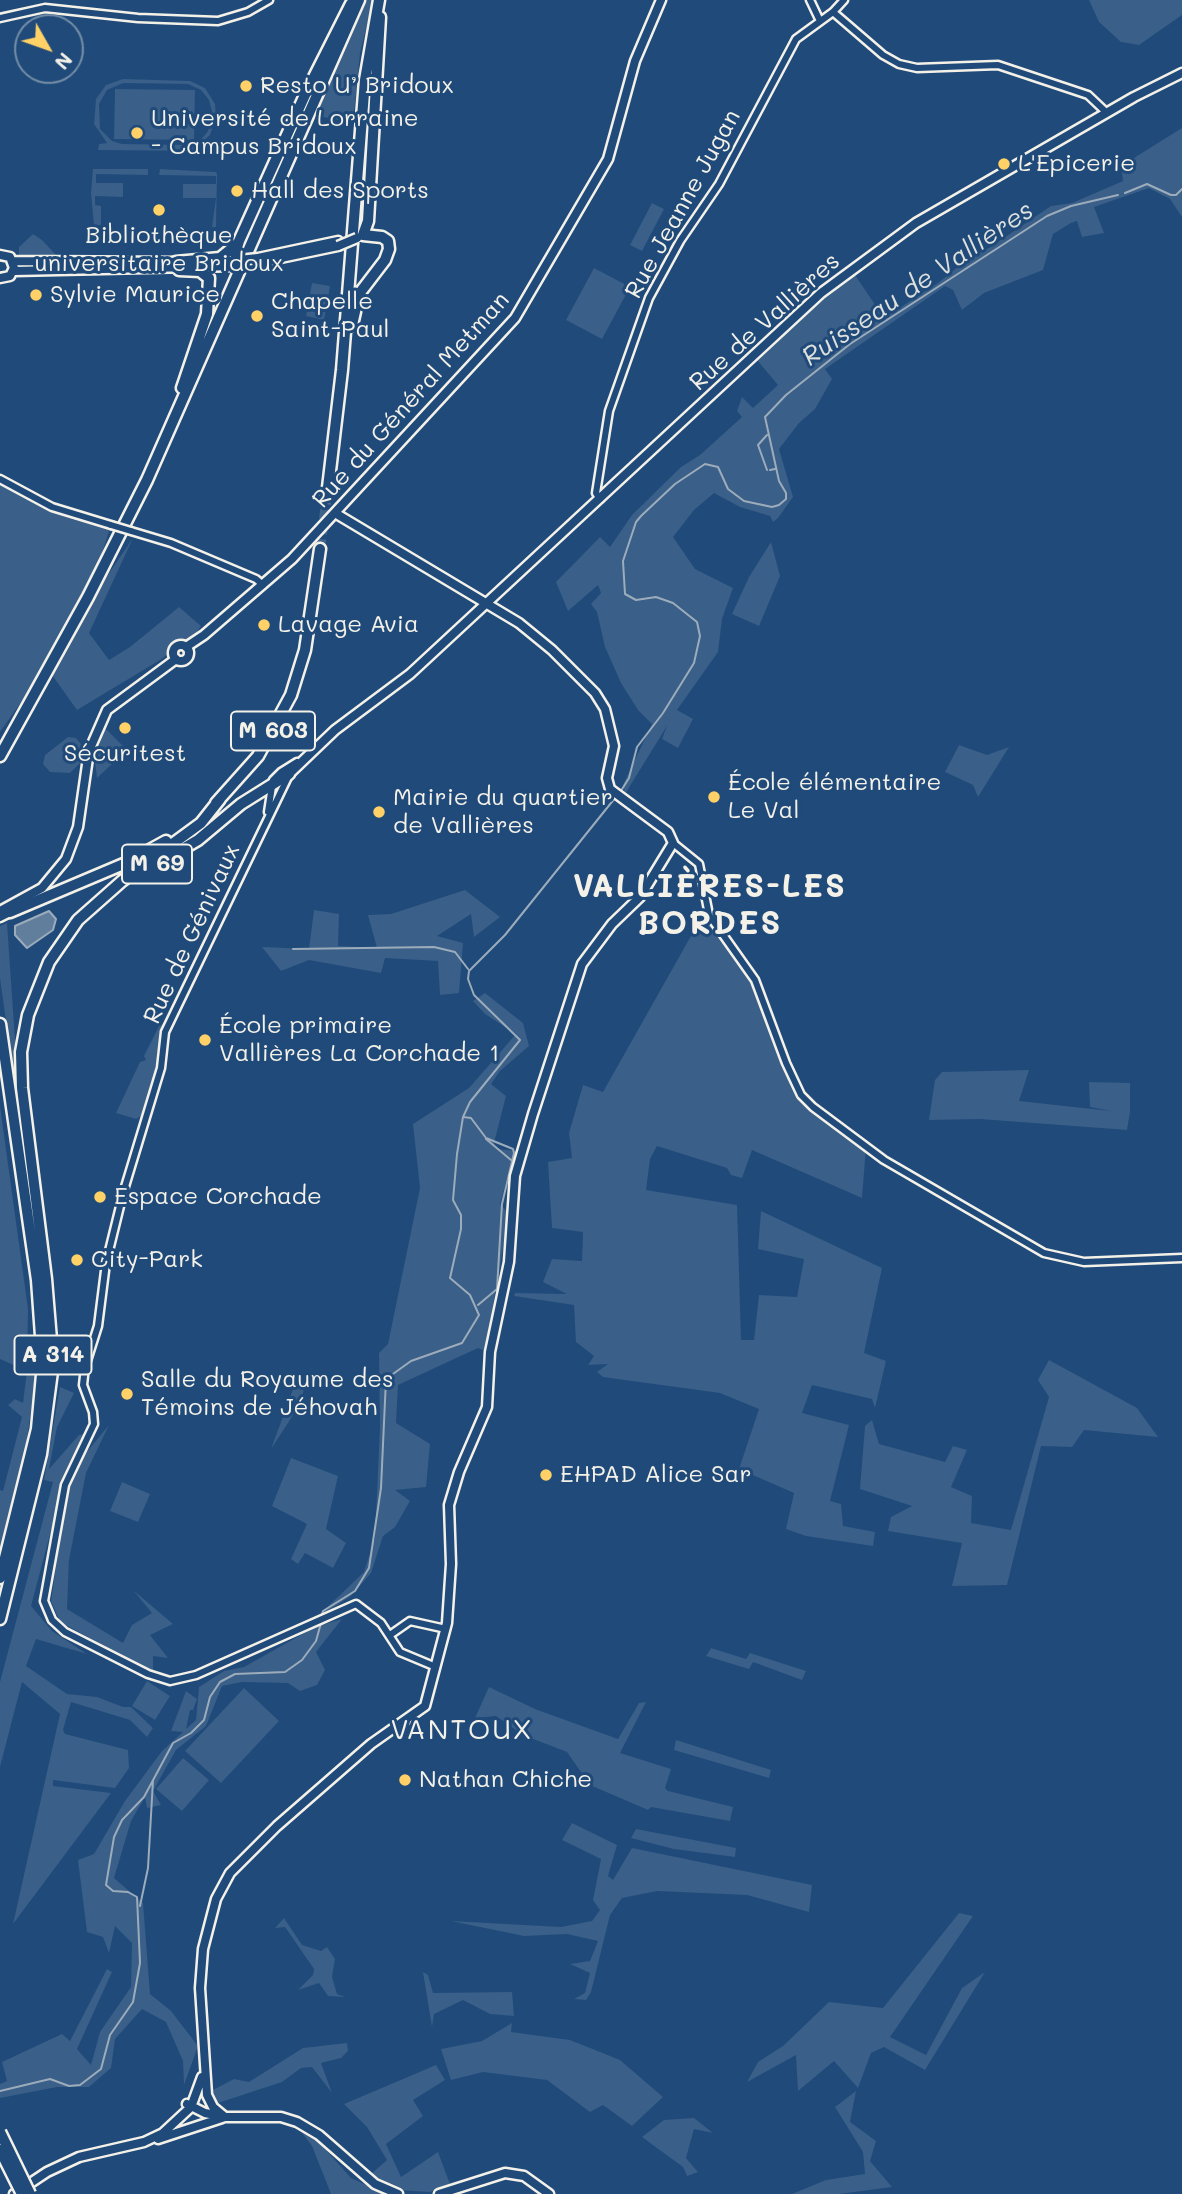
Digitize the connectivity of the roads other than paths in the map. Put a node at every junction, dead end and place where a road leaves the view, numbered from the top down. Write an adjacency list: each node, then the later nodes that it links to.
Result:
1 (269, 0): 10 (street)
2 (353, 0): 16 (highway)
3 (359, 0): 25 (highway)
4 (381, 0): 15 (highway); 24 (highway)
5 (661, 0): 31 (main road, Rue du Général Metman)
6 (810, 0): 8 (street)
7 (844, 0): 9 (street, Rue Jeanne Jugan)
8 (815, 12): 11 (street); 12 (street)
9 (833, 12): 11 (street, Rue Jeanne Jugan); 14 (street)
10 (0, 18)
11 (820, 20): 12 (street, Rue Jeanne Jugan)
12 (810, 27): 26 (street, Rue Jeanne Jugan)
13 (1182, 73): 14 (main road, M 69)
14 (1105, 114): 28 (main road, Rue de Vallières / M 69)
15 (360, 236): 19 (main road, bridge); 24 (highway)
16 (239, 241): 19 (highway); 20 (highway)
17 (0, 255): 18 (main road)
18 (13, 261): 20 (main road); 22 (main road)
19 (238, 263): 21 (main road)
20 (177, 266): 21 (main road); 21 (highway); 22 (main road)
21 (211, 270): 25 (highway)
22 (14, 271): 23 (main road)
23 (0, 278)
24 (342, 370): 29 (highway)
25 (165, 440): 37 (highway)
26 (600, 478): 28 (street); 30 (street, Rue Jeanne Jugan)
27 (0, 479): 33 (street, bridge)
28 (607, 492): 30 (main road, Rue de Vallières / M 69)
29 (327, 496)
30 (600, 499): 34 (main road, Rue de Vallières / M 69)
31 (337, 510): 33 (main road, Rue du Général Metman); 35 (main road)
32 (320, 549): 43 (highway, M 603)
33 (263, 585): 47 (main road, Rue du Général Metman)
34 (500, 590): 35 (main road, Rue de Vallières / M 69); 36 (main road)
35 (486, 603): 36 (main road); 40 (main road, Rue de Génivaux / M 69)
36 (500, 611): 45 (main road)
37 (51, 660): 38 (highway); 39 (highway)
38 (0, 738)
39 (0, 756)
40 (302, 760): 41 (main road, Rue de Génivaux / M 69); 42 (street, Rue de Génivaux / M 69)
41 (289, 774): 42 (highway, M 69); 44 (street, Rue de Génivaux)
42 (271, 788): 44 (street, Rue de Génivaux); 46 (highway, M 69)
43 (220, 799): 46 (highway, A 314); 47 (highway, M 603)
44 (267, 818): 53 (street, Rue de Génivaux)
45 (673, 843): 49 (street); 52 (main road)
46 (106, 894): 51 (highway, A 314)
47 (3, 913)
48 (0, 1024): 50 (highway, A 314)
49 (1182, 1258)
50 (0, 1578)
51 (0, 1619)
52 (446, 1629): 53 (street); 54 (main road)
53 (390, 1635): 54 (street)
54 (436, 1668): 55 (main road)
55 (204, 2062): 56 (main road); 57 (main road)
56 (189, 2105): 57 (main road); 59 (main road); 60 (main road)
57 (225, 2117): 59 (main road); 65 (main road)
58 (0, 2132): 64 (highway, bridge)
59 (144, 2142): 60 (main road)
60 (114, 2148): 62 (main road)
61 (0, 2150): 63 (highway, bridge)
62 (14, 2194)
63 (22, 2194)
64 (30, 2194)
65 (398, 2194)
66 (439, 2194): 67 (main road)
67 (549, 2194)

